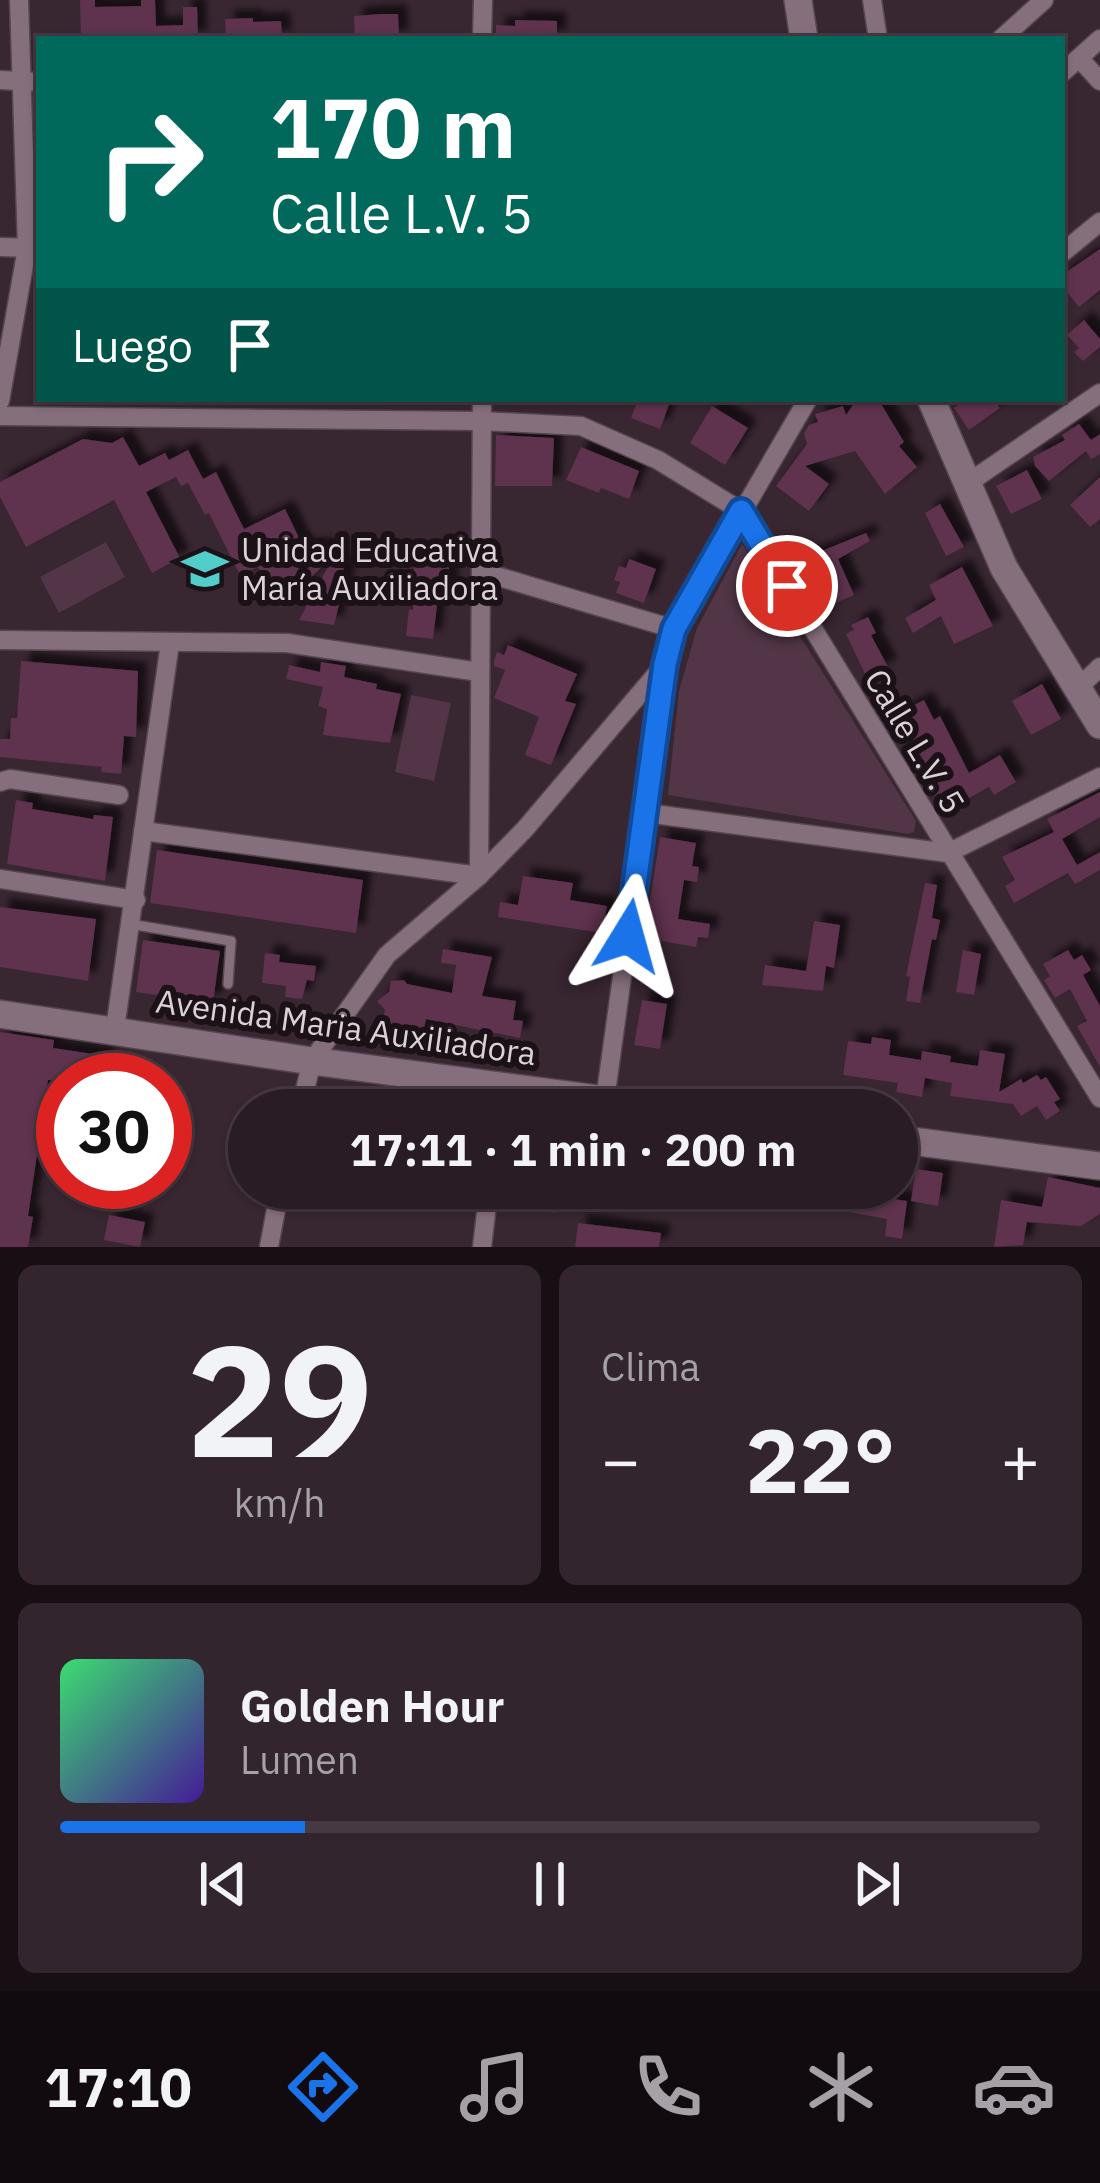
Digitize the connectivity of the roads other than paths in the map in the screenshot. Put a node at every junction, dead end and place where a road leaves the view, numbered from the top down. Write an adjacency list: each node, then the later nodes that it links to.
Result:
1 (19, 0): 15 (street)
2 (483, 0): 7 (street)
3 (798, 0): 8 (main road)
4 (892, 0): 6 (street)
5 (1044, 0): 9 (street)
6 (873, 8)
7 (482, 36)
8 (804, 36)
9 (1004, 36)
10 (1100, 39): 11 (street)
11 (1079, 58): 12 (street); 14 (street)
12 (1065, 70)
13 (0, 80): 15 (street)
14 (1100, 81)
15 (31, 82): 18 (street)
16 (1100, 222): 19 (street)
17 (0, 247): 18 (street)
18 (33, 248): 21 (street)
19 (1065, 251)
20 (1100, 393): 27 (street)
21 (0, 401)
22 (482, 402): 26 (street)
23 (806, 402): 28 (street)
24 (932, 402): 27 (main road)
25 (0, 416): 26 (street, Calle L.V. 5)
26 (482, 421): 28 (street, Calle L.V. 5); 29 (street)
27 (965, 484): 36 (main road)
28 (741, 511): 30 (street); 43 (street, Calle L.V. 5)
29 (483, 572): 30 (street); 35 (street)
30 (674, 629): 33 (street)
31 (0, 640): 32 (street)
32 (170, 644): 35 (street); 42 (street)
33 (665, 664): 41 (street); 44 (street)
34 (1100, 667): 36 (street)
35 (479, 673): 44 (street)
36 (1077, 689): 37 (main road)
37 (1100, 725)
38 (1100, 777): 43 (street)
39 (0, 782): 40 (street)
40 (119, 795)
41 (646, 813): 43 (street); 54 (street)
42 (143, 831): 44 (street); 46 (street)
43 (948, 853): 55 (street, Calle L.V. 5)
44 (478, 876): 51 (street)
45 (0, 879): 46 (street)
46 (136, 900): 47 (street)
47 (130, 924): 48 (lane); 50 (street)
48 (228, 984)
49 (0, 1013): 50 (main road, Avenida Maria Auxiliadora)
50 (115, 1028): 51 (main road, Avenida Maria Auxiliadora)
51 (313, 1061): 52 (street); 53 (main road, Avenida Maria Auxiliadora)
52 (306, 1089)
53 (451, 1089)
54 (607, 1089)
55 (1100, 1099)
56 (918, 1142): 57 (main road)
57 (1100, 1166)
58 (276, 1209): 60 (street)
59 (487, 1209): 61 (street)
60 (268, 1247)
61 (482, 1247)

